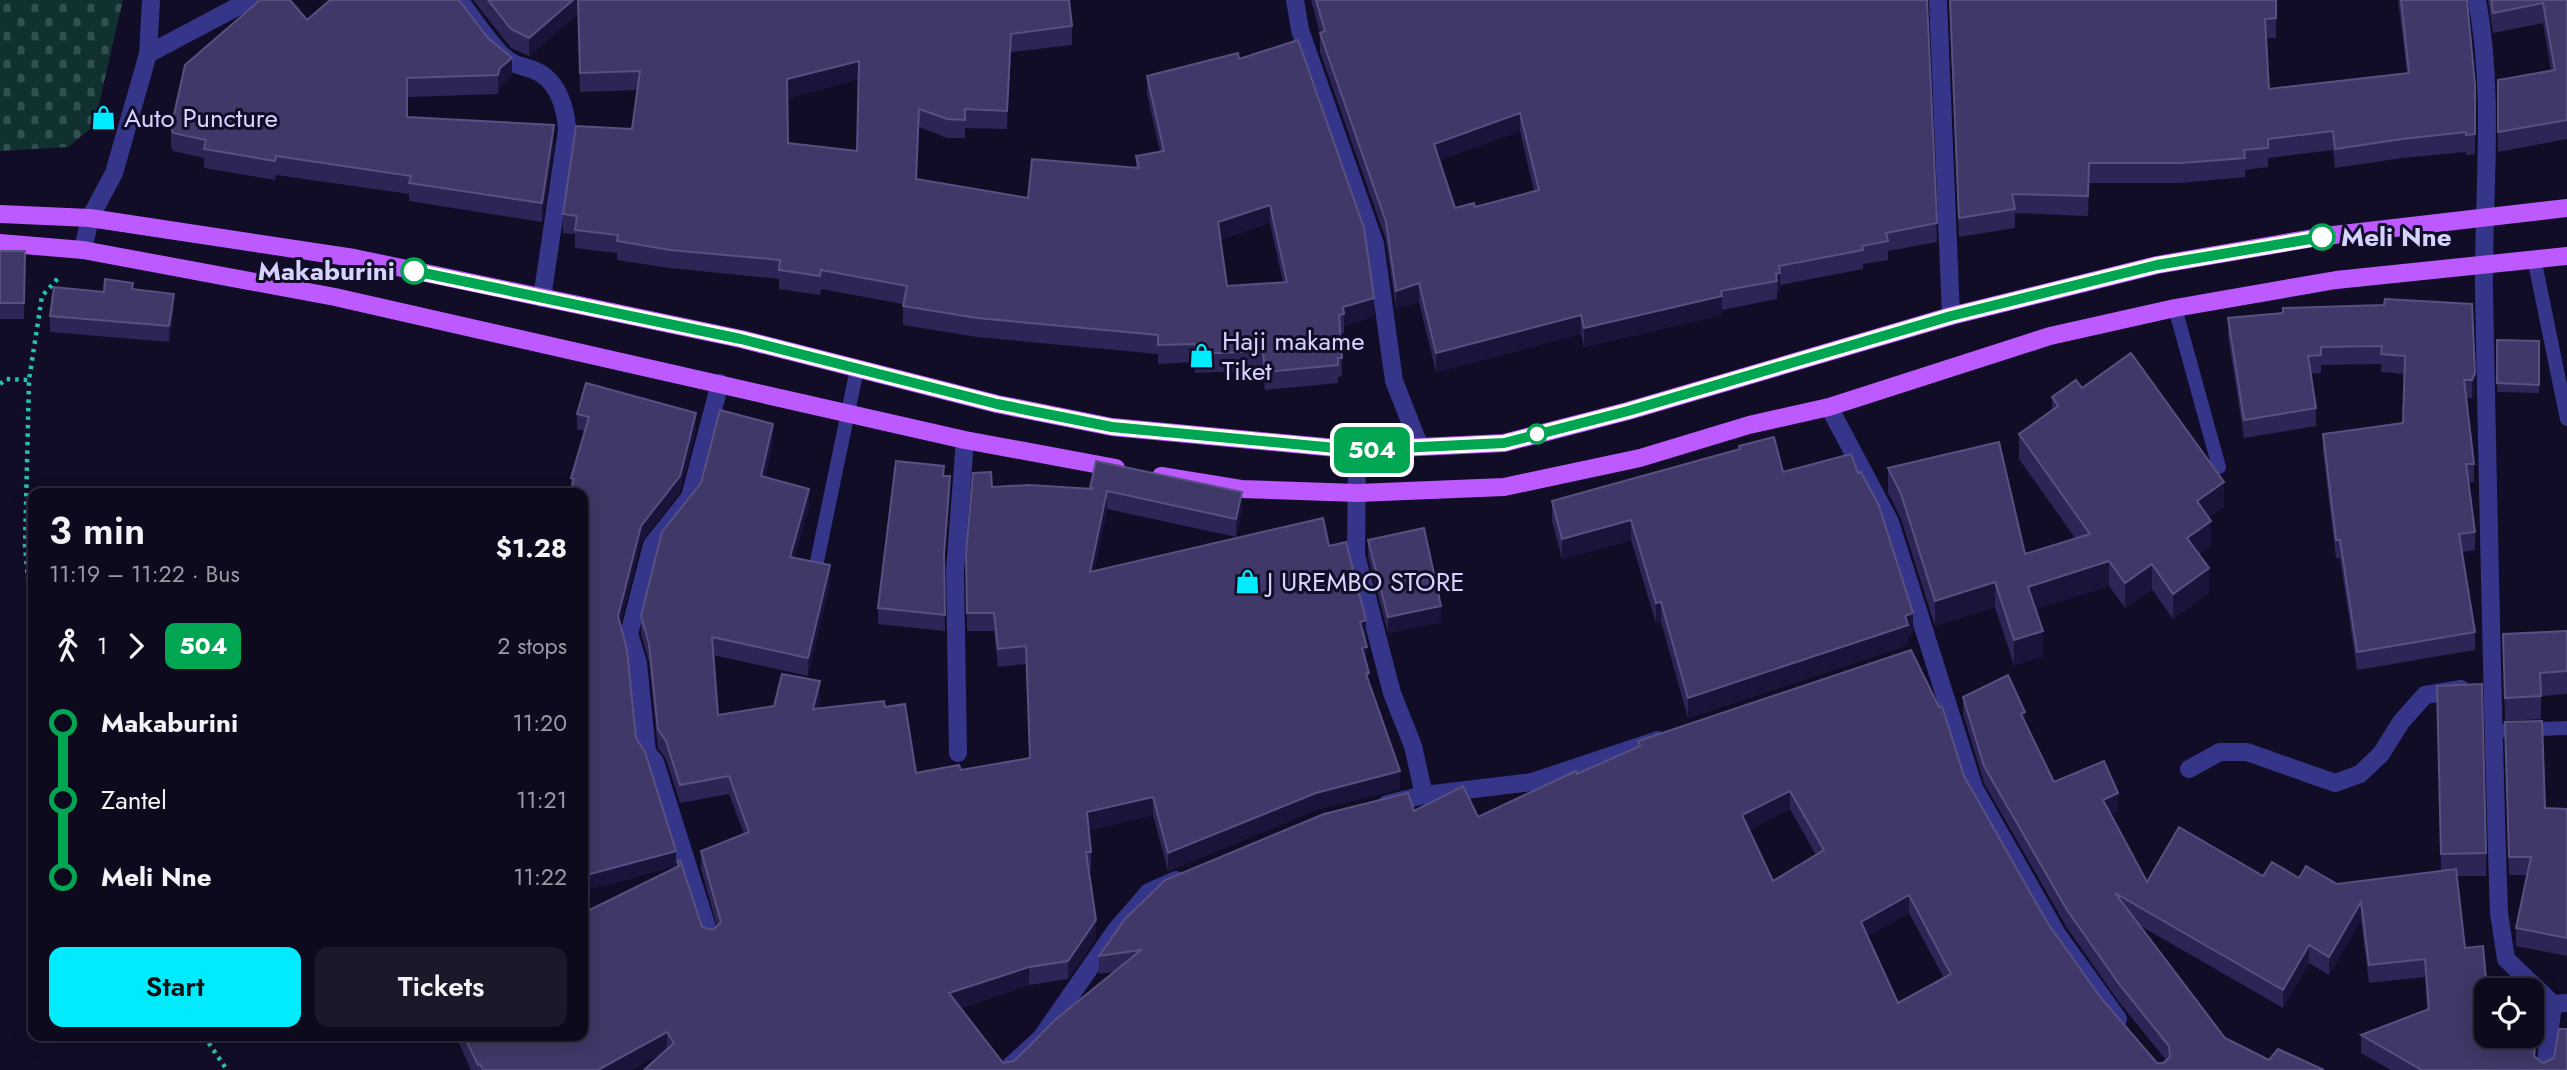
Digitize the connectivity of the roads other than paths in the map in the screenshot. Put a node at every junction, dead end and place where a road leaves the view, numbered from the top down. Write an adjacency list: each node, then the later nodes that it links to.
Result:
1 (151, 0): 7 (street)
2 (250, 0): 7 (street)
3 (459, 0): 17 (street)
4 (1295, 0): 26 (street)
5 (1938, 0): 19 (street)
6 (2477, 0): 10 (street)
7 (148, 54): 11 (street)
8 (2567, 208): 10 (main road)
9 (0, 214): 11 (main road)
10 (2484, 216): 16 (street); 19 (main road)
11 (90, 218): 13 (street); 17 (main road)
12 (0, 243): 13 (main road)
13 (83, 250): 21 (main road)
14 (2567, 256): 15 (main road)
15 (2534, 258): 16 (main road); 24 (lane)
16 (2484, 262): 18 (main road); 31 (street)
17 (542, 298): 20 (main road)
18 (2175, 308): 22 (main road); 28 (lane)
19 (1951, 316): 26 (main road)
20 (857, 369): 23 (lane); 27 (main road)
21 (720, 383): 23 (main road); 40 (street)
22 (1829, 407): 29 (main road); 42 (street)
23 (846, 412): 25 (main road); 30 (lane)
24 (2567, 419)
25 (965, 440): 29 (main road); 35 (street)
26 (1420, 447): 27 (main road)
27 (1357, 450): 29 (street)
28 (2219, 467)
29 (1359, 493): 37 (street)
30 (815, 571)
31 (2492, 684): 33 (street); 36 (street)
32 (2567, 727): 33 (lane)
33 (2493, 731): 41 (street)
34 (1677, 734): 37 (street)
35 (958, 753)
36 (2189, 769)
37 (1424, 795): 38 (street)
38 (1372, 808)
39 (1195, 871): 43 (street)
40 (710, 937)
41 (2560, 1004): 44 (street)
42 (2126, 1030)
43 (1006, 1070)
44 (2545, 1070)

